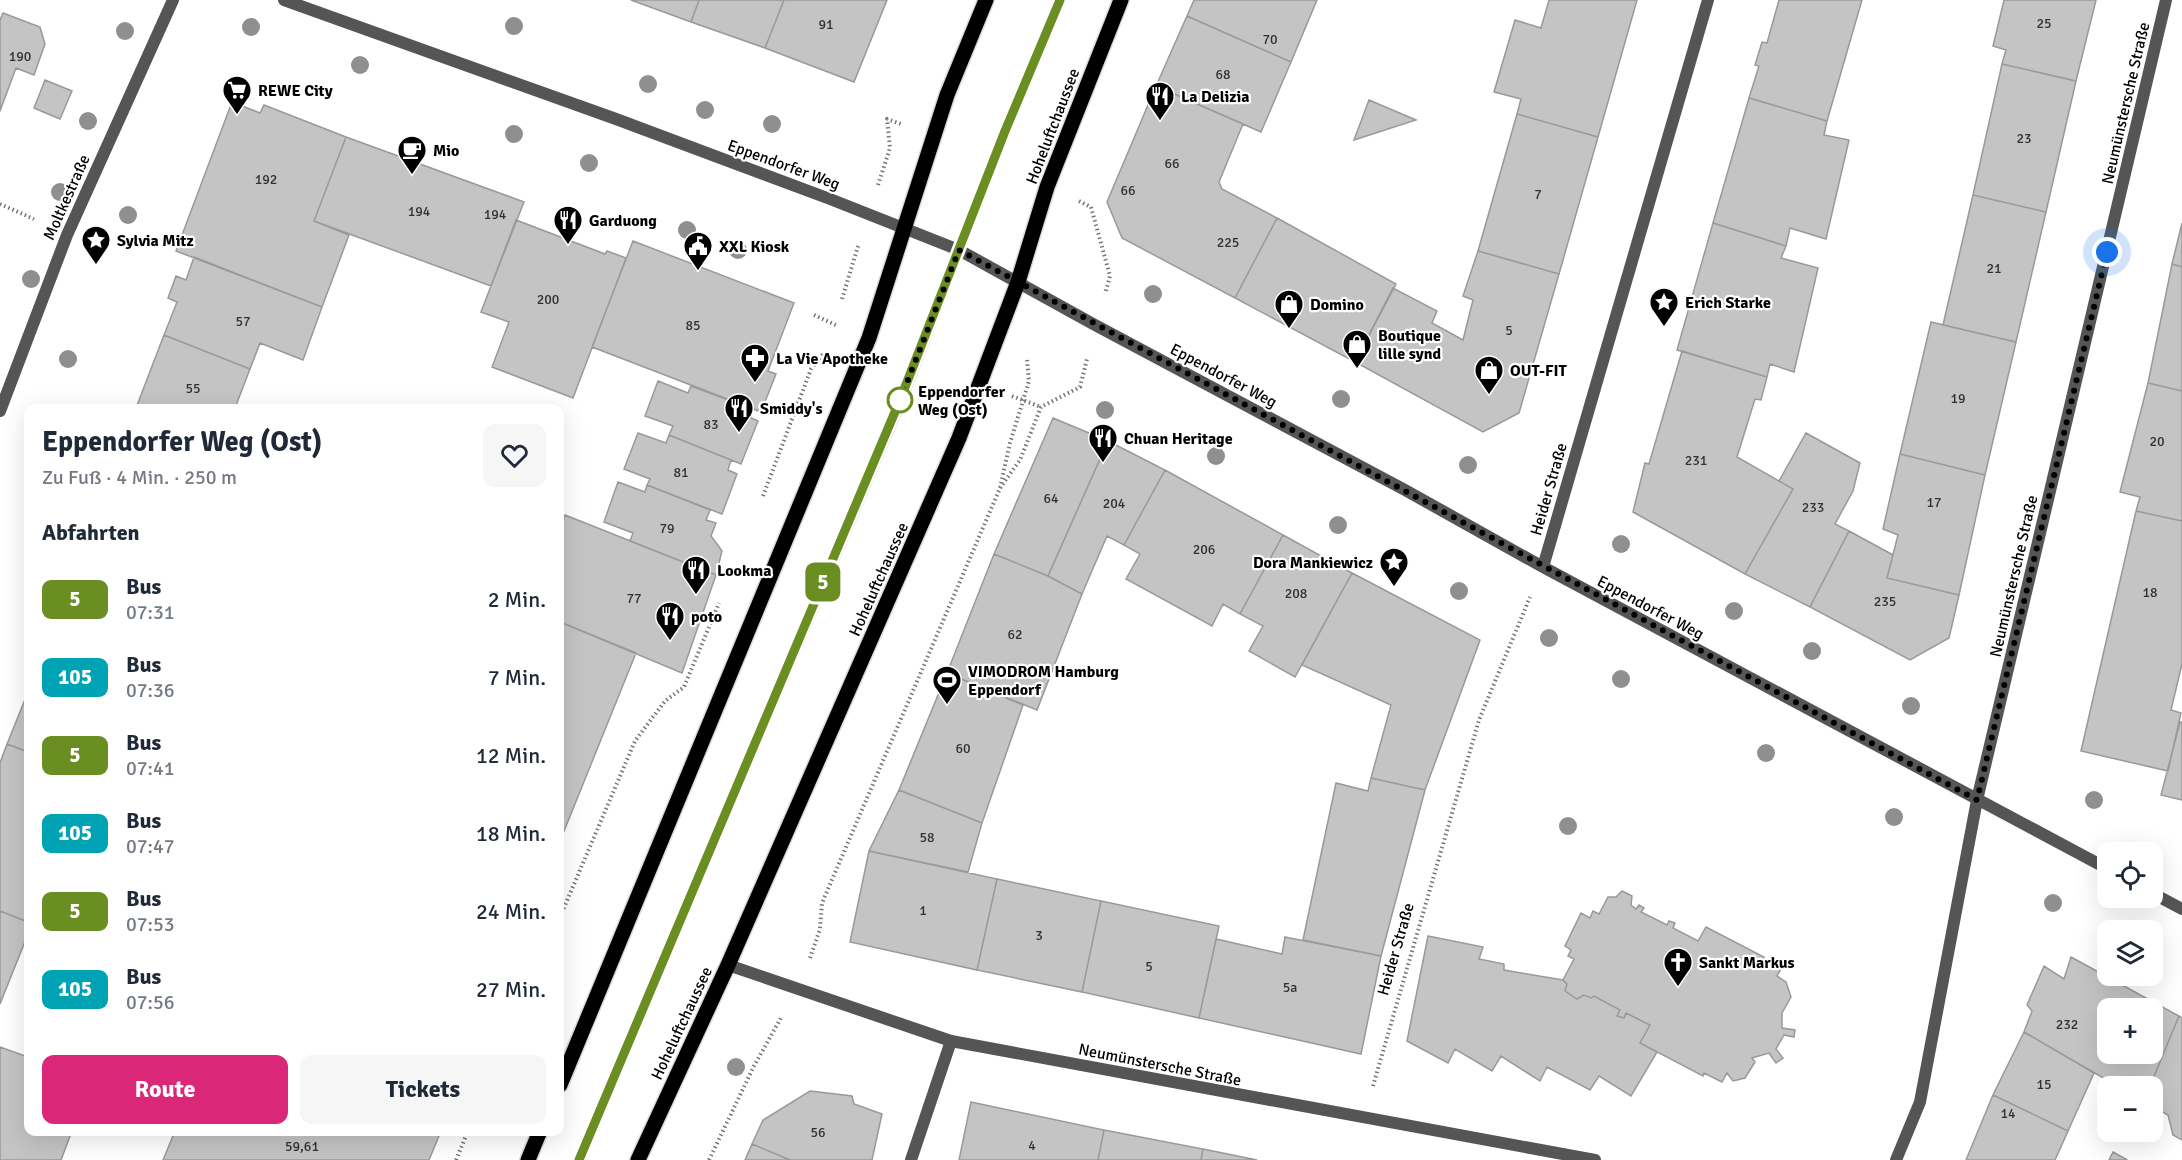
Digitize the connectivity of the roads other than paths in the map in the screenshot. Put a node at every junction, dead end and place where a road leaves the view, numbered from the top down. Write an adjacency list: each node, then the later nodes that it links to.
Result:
1 (174, 0): 11 (street, Moltkestraße)
2 (284, 0): 8 (street, Eppendorfer Weg)
3 (986, 0): 8 (main road)
4 (1060, 0): 9 (street)
5 (1121, 0): 10 (main road, Hoheluftchaussee)
6 (1708, 0): 12 (street, Heider Straße)
7 (2166, 0): 13 (street, Neumünstersche Straße)
8 (904, 227): 9 (street, Eppendorfer Weg); 19 (main road)
9 (959, 250): 10 (street, Eppendorfer Weg); 22 (street)
10 (1018, 282): 12 (street, Eppendorfer Weg); 17 (main road, Hoheluftchaussee)
11 (0, 411)
12 (1543, 567): 13 (street, Eppendorfer Weg)
13 (1977, 800): 14 (street, Eppendorfer Weg); 26 (street, Neumünstersche Straße)
14 (2097, 863)
15 (2163, 899): 16 (street)
16 (2182, 909)
17 (728, 965): 18 (street, Neumünstersche Straße); 23 (main road, Hoheluftchaussee)
18 (951, 1041): 24 (street); 25 (street, Neumünstersche Straße)
19 (564, 1075)
20 (538, 1136): 21 (main road)
21 (528, 1160)
22 (579, 1160)
23 (638, 1160)
24 (911, 1160)
25 (1596, 1160)
26 (1896, 1160)

